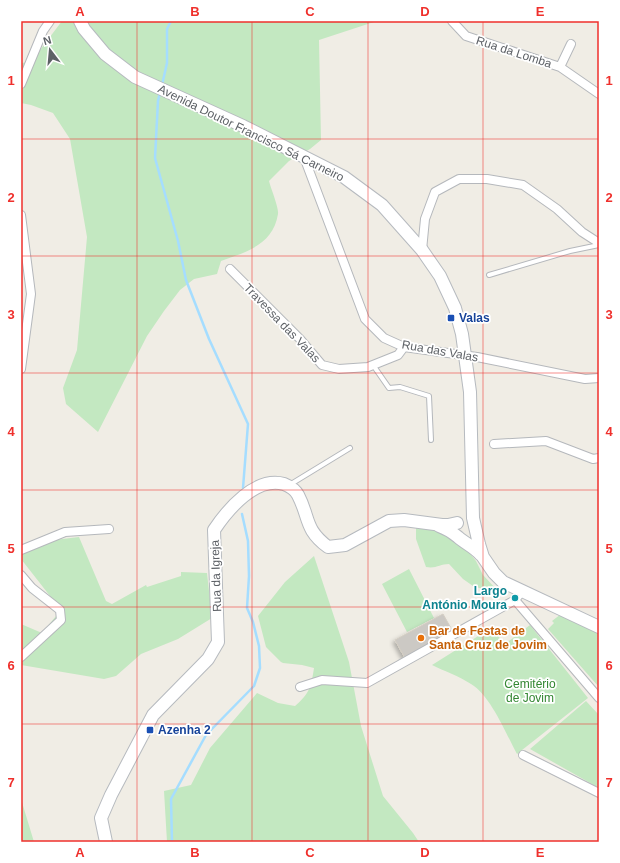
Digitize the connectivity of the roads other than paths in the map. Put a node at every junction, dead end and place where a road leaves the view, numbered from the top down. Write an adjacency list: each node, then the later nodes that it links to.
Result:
1 (50, 21): 6 (street)
2 (80, 21): 8 (street, Avenida Doutor Francisco Sá Carneiro)
3 (452, 21): 5 (street, Rua da Lomba)
4 (571, 44): 5 (street)
5 (560, 67): 7 (street, Rua da Lomba)
6 (21, 84)
7 (599, 94)
8 (304, 157): 11 (street, Avenida Doutor Francisco Sá Carneiro); 14 (street, Rua das Valas)
9 (21, 215): 17 (street)
10 (599, 244): 11 (street); 13 (lane)
11 (422, 250): 15 (street, Avenida Doutor Francisco Sá Carneiro)
12 (230, 269): 16 (street, Travessa das Valas)
13 (489, 276)
14 (404, 347): 15 (street, Rua das Valas); 16 (street, Travessa das Valas)
15 (466, 356): 18 (street, Rua das Valas); 24 (street, Avenida Doutor Francisco Sá Carneiro)
16 (373, 365): 19 (lane)
17 (21, 369)
18 (599, 378)
19 (431, 440)
20 (494, 444): 22 (street)
21 (350, 448): 23 (lane)
22 (599, 458)
23 (289, 486): 26 (street); 40 (street, Rua da Igreja)
24 (472, 500): 25 (street, Avenida Doutor Francisco Sá Carneiro); 27 (street, Avenida Doutor Francisco Sá Carneiro)
25 (460, 521): 26 (street); 27 (street); 29 (street)
26 (434, 525): 29 (street)
27 (475, 528): 29 (street); 31 (street, Avenida Doutor Francisco Sá Carneiro)
28 (109, 530): 30 (street)
29 (460, 538): 31 (street)
30 (21, 550)
31 (483, 557): 33 (street)
32 (21, 575): 35 (street)
33 (518, 595): 34 (street); 36 (street); 37 (street)
34 (599, 627)
35 (21, 657)
36 (300, 687)
37 (599, 698)
38 (523, 755): 39 (street)
39 (599, 793)
40 (106, 842)

